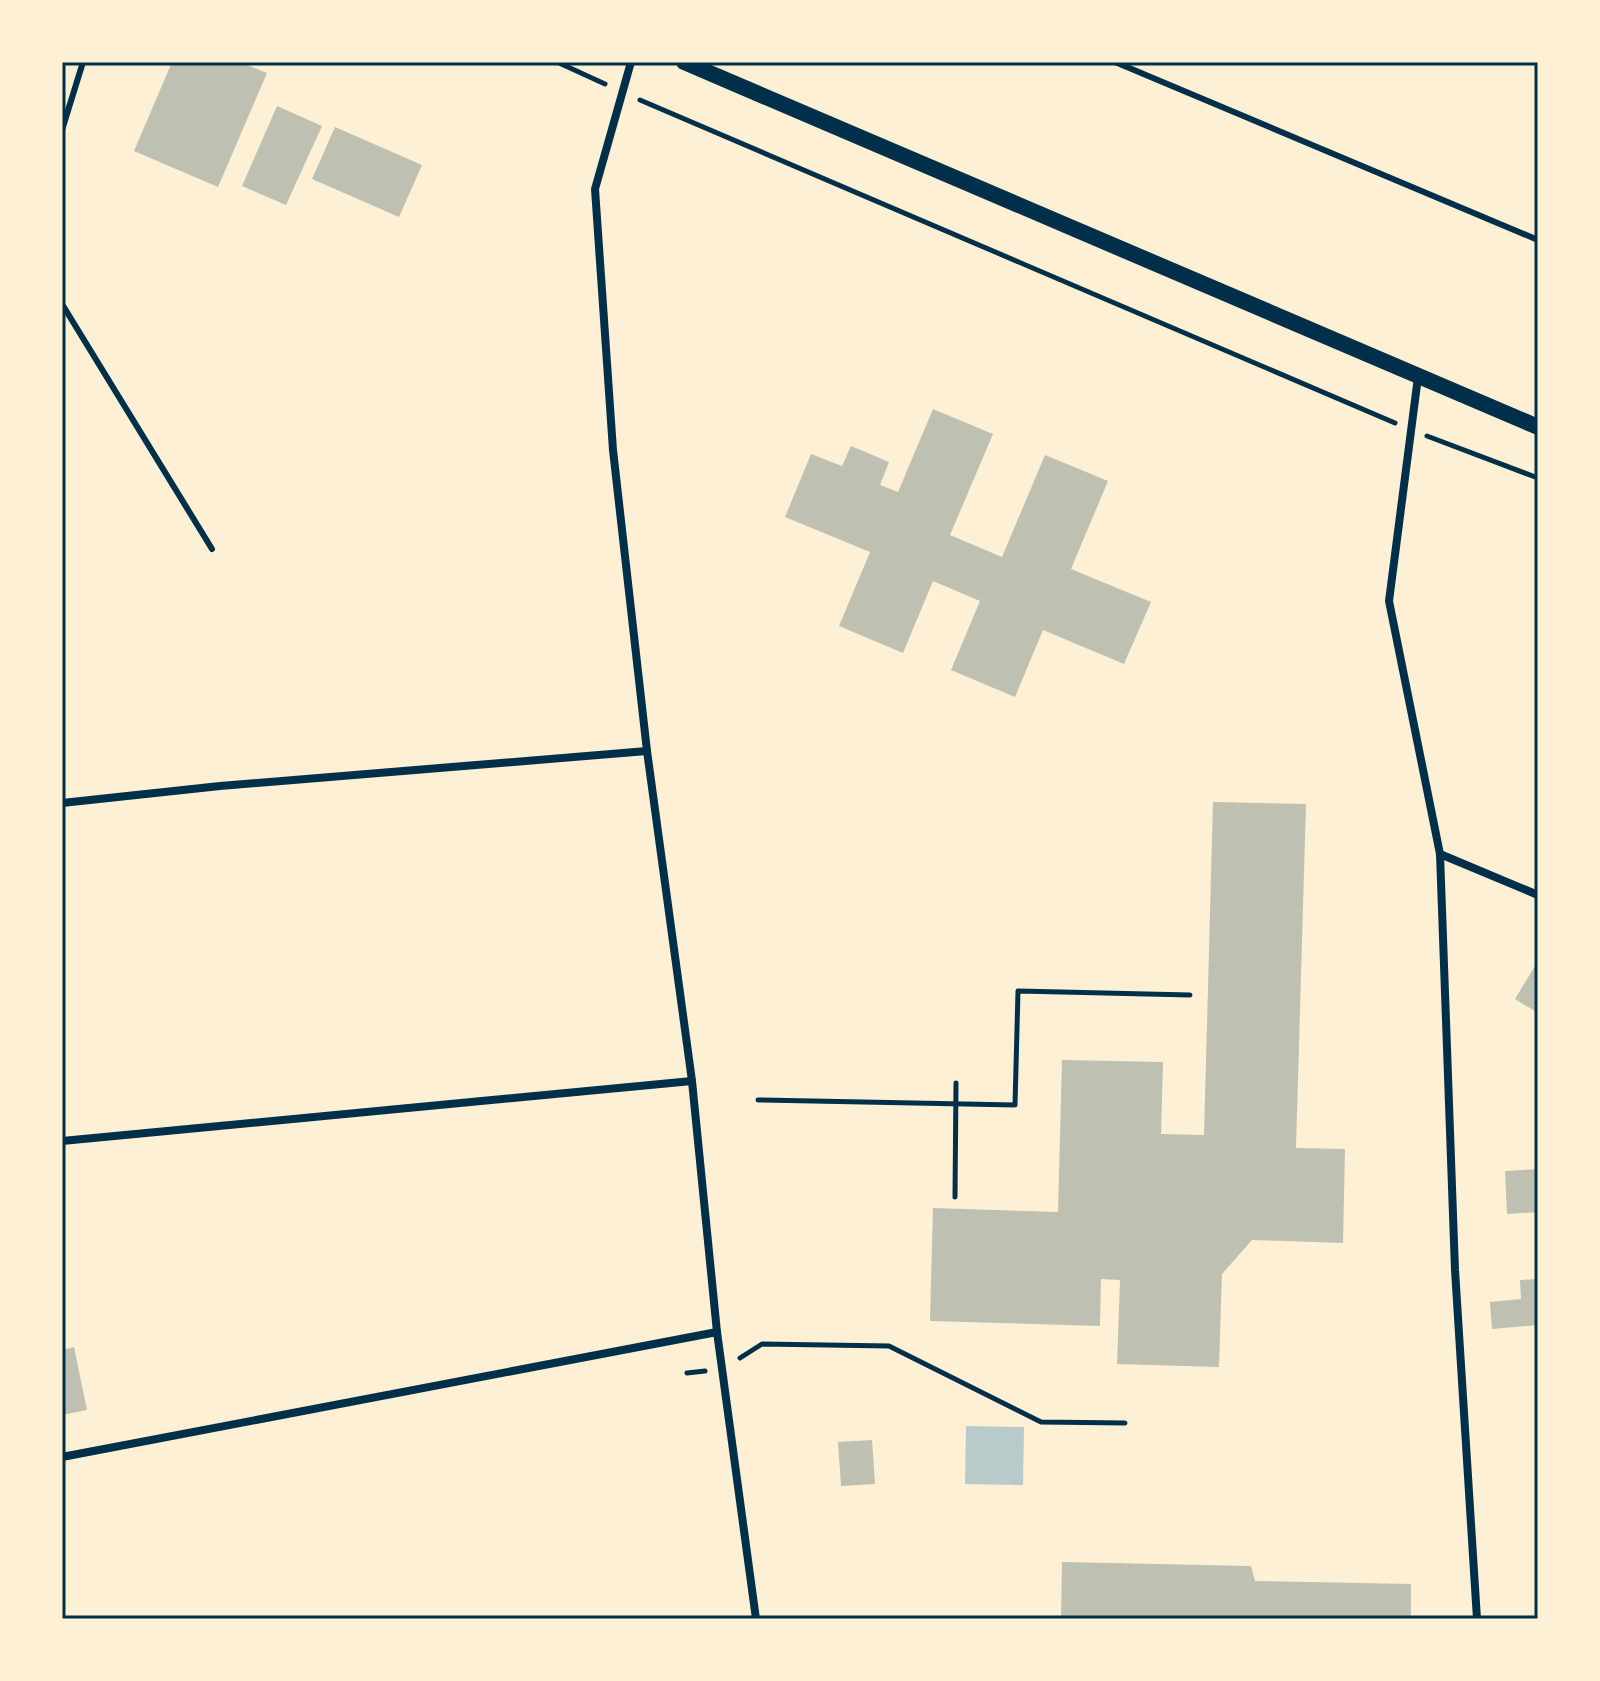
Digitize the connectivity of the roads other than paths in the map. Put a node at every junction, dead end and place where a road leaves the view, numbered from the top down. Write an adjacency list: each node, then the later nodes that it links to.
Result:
1 (83, 62): 5 (lane)
2 (631, 62): 11 (street)
3 (684, 62): 8 (main road)
4 (1115, 62): 6 (lane)
5 (62, 130)
6 (1538, 240)
7 (62, 304): 10 (lane)
8 (1418, 377): 9 (main road); 13 (street)
9 (1538, 427)
10 (212, 549)
11 (647, 751): 12 (street); 15 (street)
12 (62, 803)
13 (1440, 854): 14 (street); 20 (street)
14 (1538, 895)
15 (692, 1081): 16 (street); 17 (street)
16 (62, 1141)
17 (717, 1332): 18 (street); 19 (street)
18 (62, 1457)
19 (756, 1619)
20 (1477, 1619)

